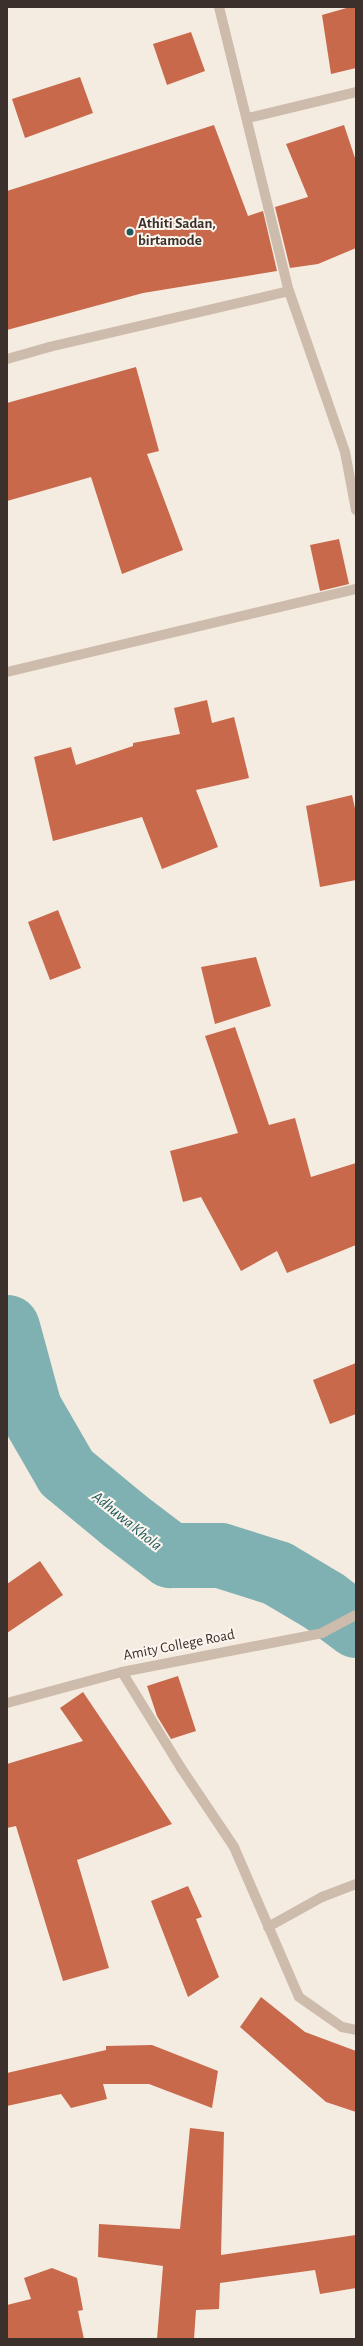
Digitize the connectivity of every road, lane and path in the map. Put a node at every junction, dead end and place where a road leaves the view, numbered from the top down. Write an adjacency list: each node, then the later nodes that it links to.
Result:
1 (219, 7): 3 (street)
2 (356, 92): 3 (street)
3 (248, 118): 4 (street)
4 (289, 291): 5 (street); 6 (street)
5 (7, 359)
6 (356, 510)
7 (356, 589): 8 (street)
8 (7, 672)
9 (356, 1615): 10 (street, Amity College Road)
10 (122, 1672): 11 (street, Amity College Road); 13 (street)
11 (7, 1703)
12 (356, 1884): 13 (street)
13 (268, 1927): 14 (street)
14 (356, 2030)

